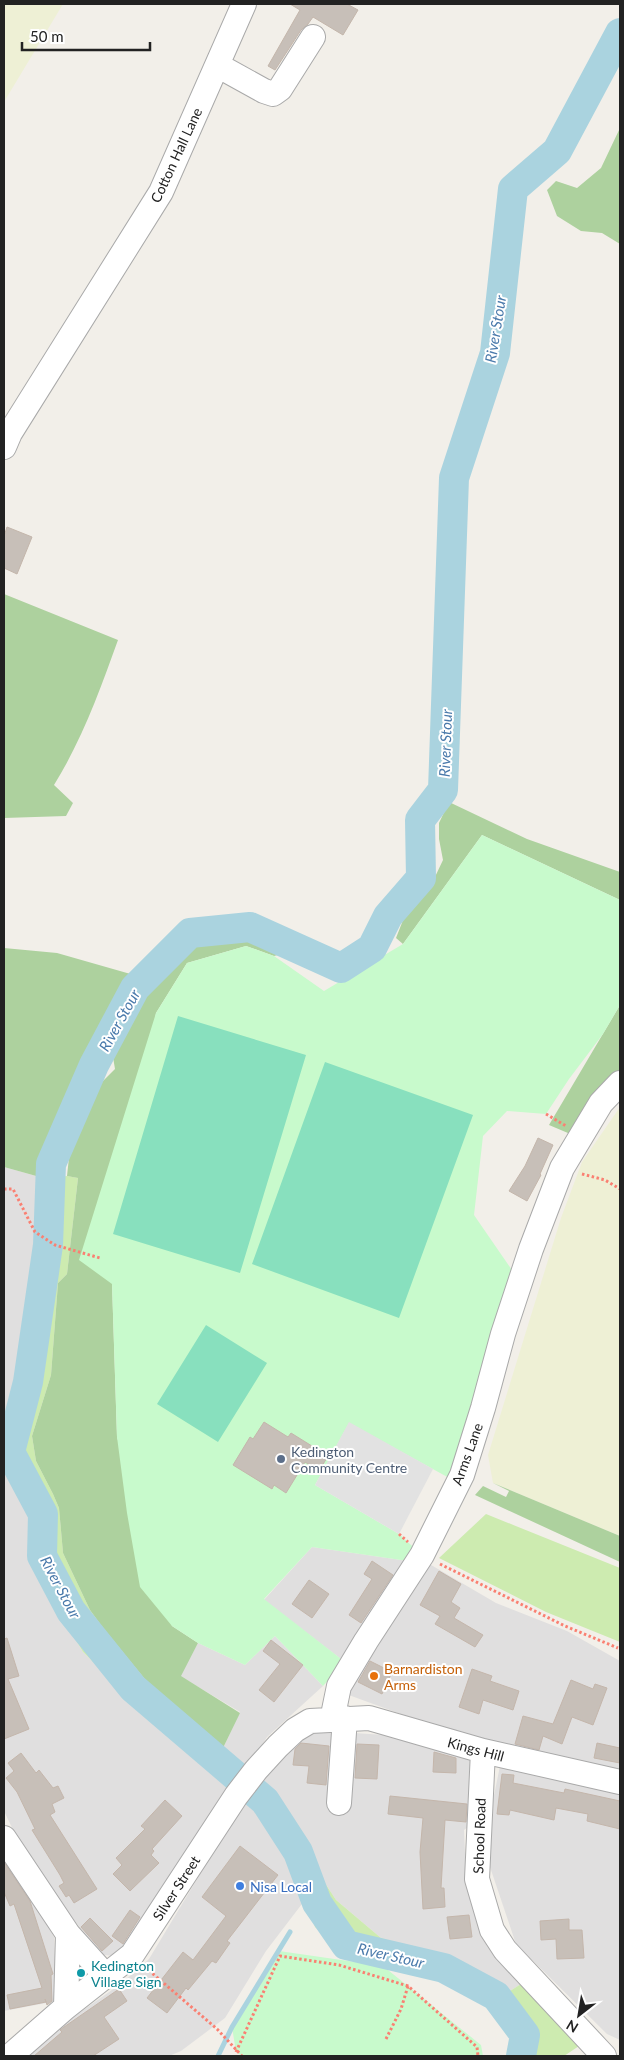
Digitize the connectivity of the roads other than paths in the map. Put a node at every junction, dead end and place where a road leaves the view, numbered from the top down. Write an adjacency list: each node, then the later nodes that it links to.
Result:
1 (244, 4): 3 (street, Cotton Hall Lane)
2 (313, 37): 3 (street)
3 (217, 64): 4 (street, Cotton Hall Lane)
4 (4, 447)
5 (620, 1084): 6 (street, Arms Lane)
6 (338, 1719): 7 (street, Kings Hill); 9 (street, Arms Lane); 12 (street, Silver Street)
7 (483, 1751): 8 (street, Kings Hill); 15 (street, School Road)
8 (620, 1782)
9 (339, 1803)
10 (4, 1838): 11 (street)
11 (68, 1934): 12 (street); 13 (street)
12 (105, 1975): 13 (street, Silver Street)
13 (66, 2007): 14 (street, Silver Street)
14 (10, 2056)
15 (604, 2056)

